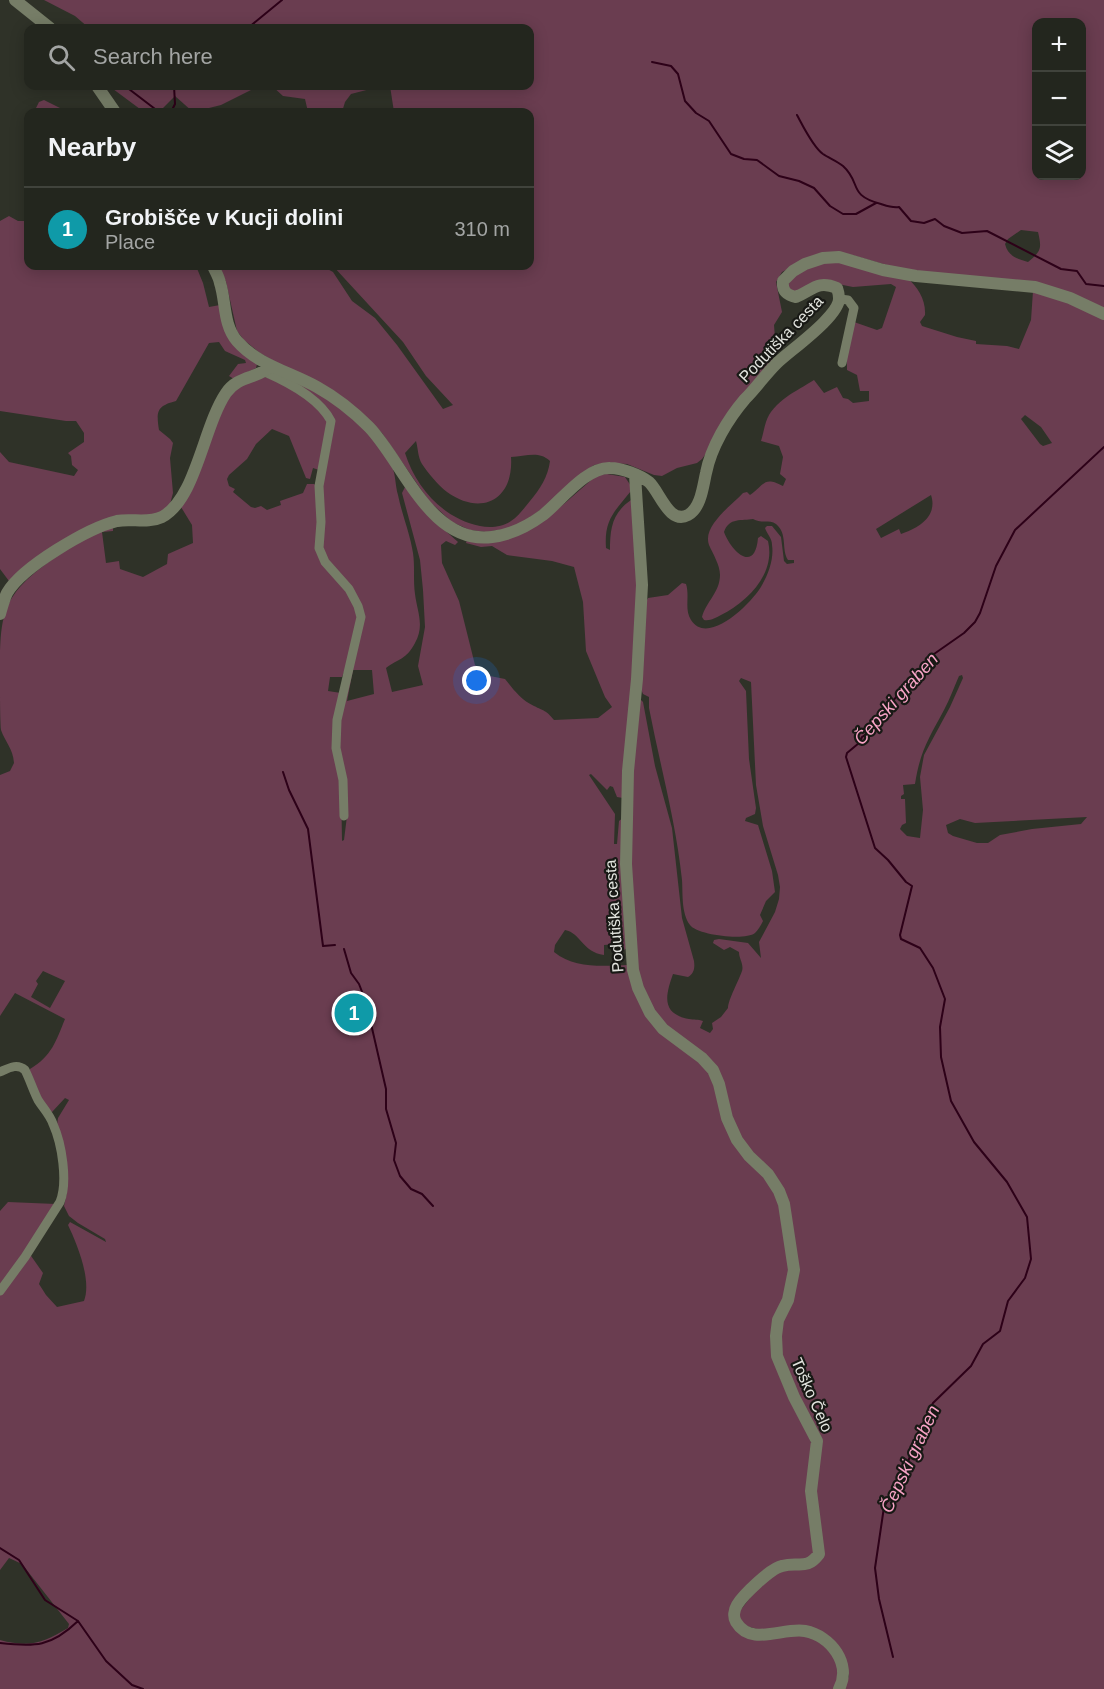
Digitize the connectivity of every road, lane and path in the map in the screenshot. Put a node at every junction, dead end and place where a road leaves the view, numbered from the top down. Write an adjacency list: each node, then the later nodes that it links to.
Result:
1 (15, 0): 2 (street)
2 (45, 24)
3 (100, 90): 4 (street)
4 (112, 108)
5 (215, 270): 9 (street, Podutiška cesta)
6 (840, 299): 7 (street, Podutiška cesta); 8 (street); 10 (street, Podutiška cesta)
7 (1104, 314)
8 (842, 363)
9 (268, 369): 10 (street, Podutiška cesta); 11 (street); 12 (street)
10 (634, 475): 15 (street, Podutiška cesta)
11 (0, 614)
12 (344, 816)
13 (0, 1072): 14 (street)
14 (0, 1291)
15 (776, 1336): 16 (street, Toško Čelo)
16 (840, 1689)

